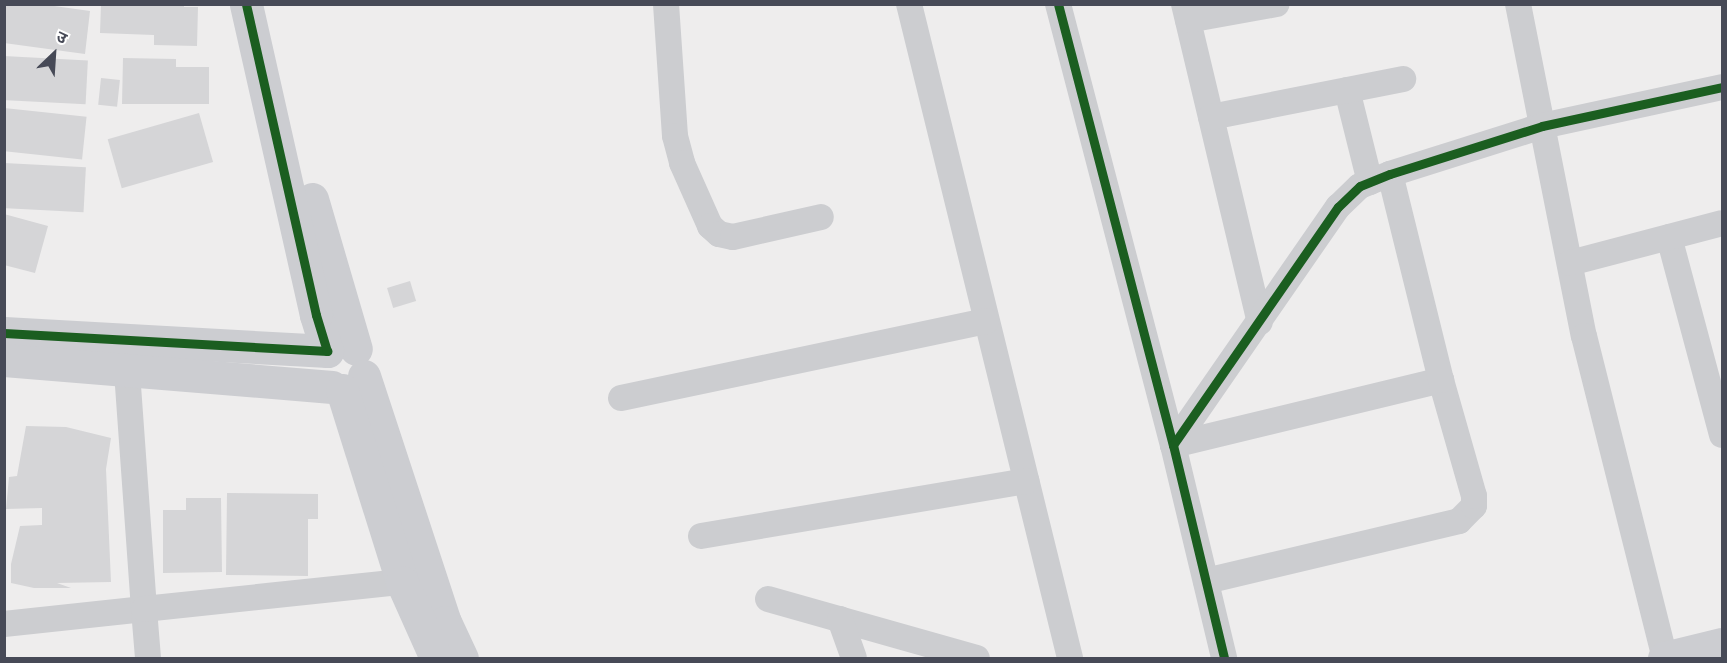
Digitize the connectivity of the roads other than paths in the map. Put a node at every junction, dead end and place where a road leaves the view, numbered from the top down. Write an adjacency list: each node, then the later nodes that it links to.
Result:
1 (246, 4): 23 (street)
2 (268, 4): 23 (street)
3 (666, 4): 15 (street)
4 (909, 4): 19 (street)
5 (1058, 4): 28 (street)
6 (1277, 4): 8 (street)
7 (1518, 4): 13 (street)
8 (1186, 12): 12 (street)
9 (1403, 79): 11 (street)
10 (1722, 87): 13 (street)
11 (1347, 90): 12 (street); 14 (street)
12 (1211, 117): 20 (street)
13 (1542, 126): 14 (street); 18 (street)
14 (1380, 178): 20 (street); 25 (street)
15 (821, 217)
16 (1722, 223): 17 (street)
17 (1669, 237): 18 (street); 27 (street)
18 (1570, 263): 46 (street)
19 (987, 321): 26 (street); 29 (street)
20 (1260, 322): 28 (street)
21 (4, 333): 23 (street)
22 (4, 360): 24 (street)
23 (344, 371): 24 (street); 32 (street); 41 (street)
24 (127, 372): 34 (street)
25 (1441, 380): 28 (street); 31 (street)
26 (621, 398)
27 (1722, 435)
28 (1173, 444): 31 (street)
29 (1026, 481): 30 (street); 44 (street)
30 (701, 536)
31 (1206, 581): 45 (street)
32 (402, 582): 34 (street); 40 (street)
33 (768, 599): 35 (street)
34 (144, 609): 36 (street); 39 (street)
35 (840, 619): 38 (street); 42 (street)
36 (4, 624)
37 (1722, 644): 46 (street)
38 (950, 655): 43 (street)
39 (148, 658)
40 (436, 658)
41 (462, 658)
42 (854, 658)
43 (977, 658)
44 (1070, 658)
45 (1224, 658)
46 (1665, 658)

